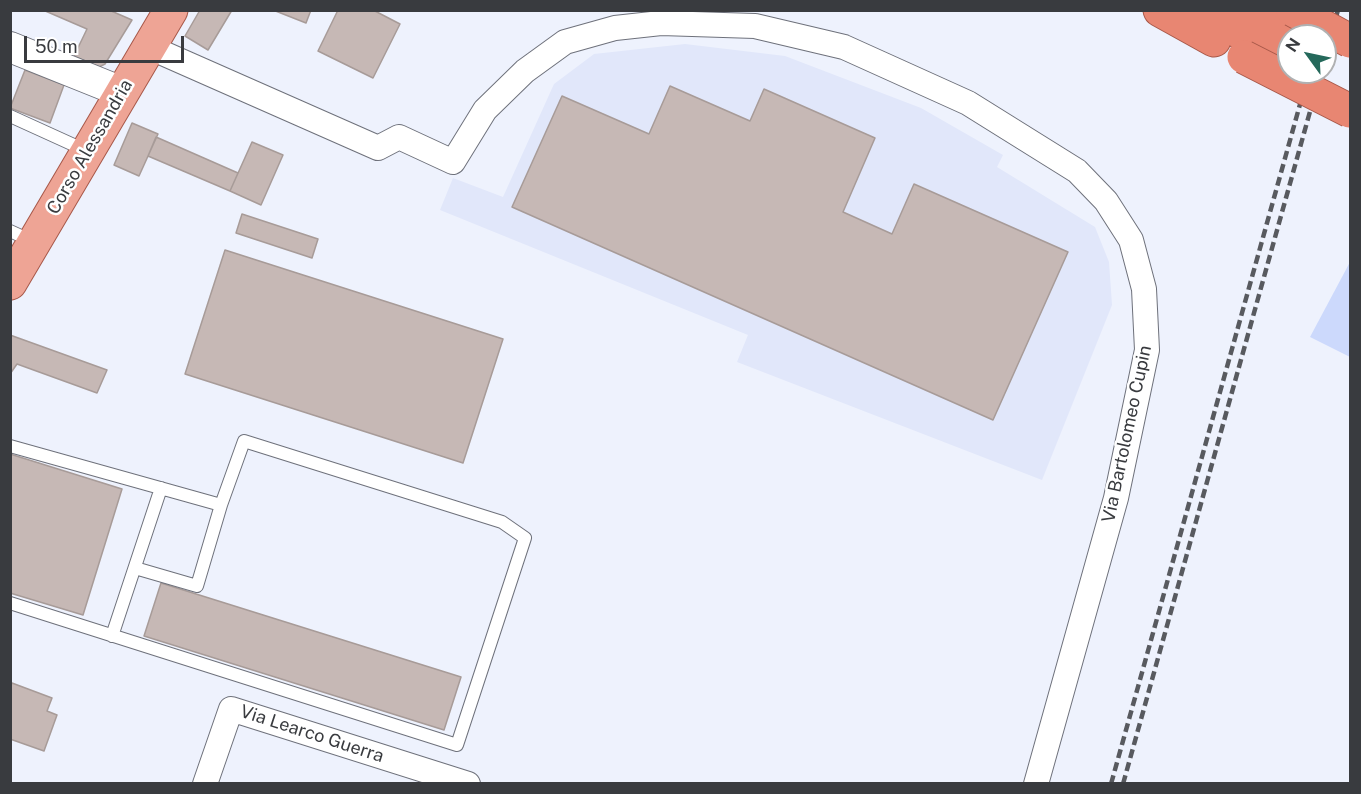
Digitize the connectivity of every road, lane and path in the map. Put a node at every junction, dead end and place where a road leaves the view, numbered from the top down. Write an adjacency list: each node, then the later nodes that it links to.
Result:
1 (171, 10): 8 (main road, Corso Alessandria)
2 (1160, 10): 5 (highway)
3 (1198, 10): 5 (highway)
4 (1293, 10): 7 (highway, bridge)
5 (1251, 30): 6 (highway); 10 (highway); 12 (highway, bridge)
6 (1277, 33)
7 (1350, 40)
8 (149, 46): 11 (main road, Corso Alessandria); 25 (street, Via Bartolomeo Cupin)
9 (10, 47): 11 (street)
10 (1277, 49)
11 (122, 92): 14 (main road, Corso Alessandria)
12 (1350, 111)
13 (10, 116): 14 (lane)
14 (88, 151): 15 (main road, Corso Alessandria)
15 (22, 237): 16 (main road, Corso Alessandria)
16 (10, 283)
17 (10, 446): 18 (lane)
18 (161, 488): 19 (lane); 20 (lane)
19 (221, 505): 20 (lane); 22 (lane)
20 (135, 568): 22 (lane)
21 (10, 603): 22 (lane)
22 (112, 636)
23 (205, 783): 24 (street, Via Learco Guerra)
24 (468, 783)
25 (1036, 783)

